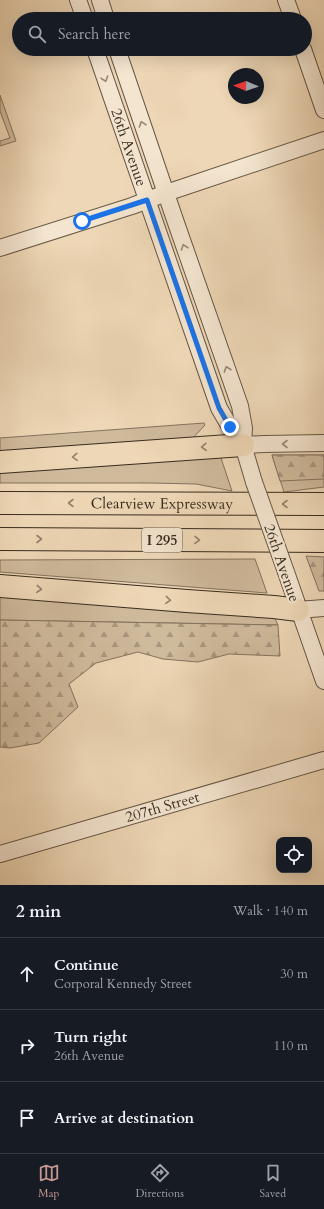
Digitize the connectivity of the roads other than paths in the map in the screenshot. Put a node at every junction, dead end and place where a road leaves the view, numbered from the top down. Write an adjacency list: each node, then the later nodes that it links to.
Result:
1 (78, 0): 4 (street)
2 (100, 0): 5 (street)
3 (286, 0): 6 (street)
4 (82, 12)
5 (104, 12)
6 (290, 12)
7 (97, 56): 13 (street, 26th Avenue, one-way to 13)
8 (119, 56): 12 (street, 26th Avenue, one-way to 8)
9 (305, 56): 10 (street)
10 (324, 110)
11 (324, 140): 12 (street)
12 (166, 193): 13 (street); 16 (street, 26th Avenue, one-way to 12)
13 (147, 200): 14 (street); 16 (street, 26th Avenue)
14 (0, 248)
15 (324, 444): 16 (street, one-way to 16)
16 (243, 445): 17 (highway, one-way to 17); 24 (street, 26th Avenue, bridge)
17 (0, 462)
18 (0, 503): 19 (highway, Clearview Expressway, one-way to 18)
19 (324, 504)
20 (0, 539): 21 (highway, I 295, one-way to 21)
21 (324, 541)
22 (0, 586): 24 (highway, one-way to 24)
23 (324, 608): 24 (street)
24 (298, 610): 25 (street, 26th Avenue)
25 (324, 681)
26 (324, 760): 27 (street, 207th Street)
27 (0, 854)

